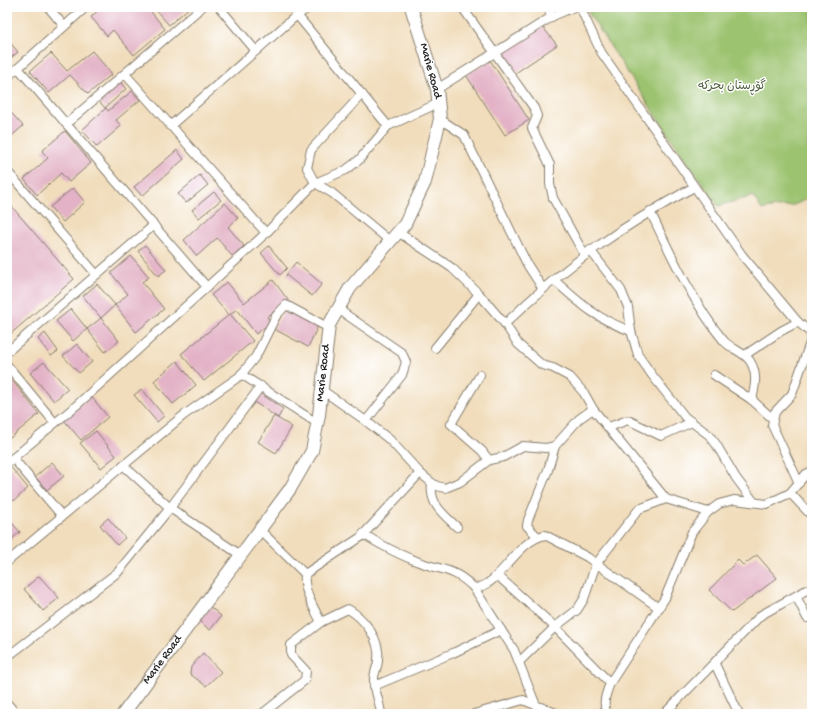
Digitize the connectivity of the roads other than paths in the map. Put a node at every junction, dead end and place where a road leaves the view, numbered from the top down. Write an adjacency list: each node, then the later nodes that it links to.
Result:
1 (48, 7): 13 (street)
2 (86, 7): 13 (street)
3 (202, 7): 17 (street)
4 (219, 7): 14 (street)
5 (310, 7): 11 (street)
6 (411, 7): 19 (main road, Marie Road)
7 (462, 7): 15 (street)
8 (546, 7): 12 (street)
9 (574, 7): 12 (street)
10 (580, 7): 28 (street)
11 (297, 15): 14 (street); 20 (street)
12 (554, 16): 15 (street)
13 (64, 26): 16 (street)
14 (256, 51): 24 (street)
15 (496, 53): 19 (street); 33 (street)
16 (18, 68): 18 (street); 23 (street)
17 (125, 74): 23 (street); 24 (street)
18 (7, 77)
19 (437, 89): 21 (main road, Marie Road)
20 (362, 94): 25 (street); 27 (street)
21 (439, 103): 22 (main road, Marie Road); 25 (street)
22 (440, 119): 32 (main road, Marie Road); 37 (street)
23 (66, 124): 30 (street)
24 (170, 126): 31 (street)
25 (388, 126): 27 (street)
26 (8, 175): 34 (street)
27 (315, 182): 31 (street); 32 (street)
28 (694, 187): 29 (street); 40 (street)
29 (650, 211): 33 (street); 48 (street)
30 (154, 225): 34 (street); 36 (street)
31 (266, 233): 36 (street)
32 (394, 236): 38 (street); 39 (main road, Marie Road)
33 (587, 252): 35 (street); 43 (street)
34 (96, 274): 47 (street)
35 (554, 280): 37 (street); 43 (street)
36 (206, 287): 60 (street)
37 (543, 289): 41 (street)
38 (479, 294): 41 (street); 46 (street)
39 (338, 309): 42 (main road, Marie Road); 58 (street)
40 (798, 322): 44 (street); 48 (street)
41 (505, 324): 56 (street)
42 (329, 328): 50 (street); 54 (main road, Marie Road)
43 (631, 331): 59 (street)
44 (812, 334)
45 (812, 337): 57 (street)
46 (435, 348)
47 (7, 352)
48 (746, 355): 55 (street)
49 (7, 365): 60 (street)
50 (241, 374): 53 (street); 66 (street)
51 (480, 375): 64 (street)
52 (714, 375): 55 (street)
53 (260, 386): 61 (street); 74 (street)
54 (322, 390): 58 (street); 61 (main road, Marie Road)
55 (752, 400): 57 (street)
56 (593, 409): 62 (street); 63 (street)
57 (773, 420): 70 (street)
58 (366, 421): 68 (street)
59 (692, 422): 62 (street); 73 (street)
60 (55, 423): 65 (street)
61 (317, 423): 79 (main road, Marie Road)
62 (609, 426): 72 (street)
63 (555, 446): 64 (street); 81 (street)
64 (489, 460): 69 (street)
65 (10, 461): 76 (street)
66 (123, 465): 74 (street); 76 (street)
67 (812, 471): 70 (street)
68 (420, 473): 69 (street); 80 (street)
69 (432, 483): 78 (street)
70 (799, 483): 71 (street)
71 (790, 493): 73 (street); 77 (street)
72 (666, 498): 75 (street); 84 (street)
73 (754, 502): 75 (street)
74 (170, 508): 82 (street); 95 (street)
75 (708, 512): 90 (street)
76 (62, 516): 83 (street)
77 (812, 516)
78 (457, 527)
79 (261, 531): 82 (main road, Marie Road); 85 (street)
80 (363, 534): 85 (street); 88 (street)
81 (538, 537): 84 (street); 86 (street)
82 (242, 556): 103 (main road, Marie Road)
83 (7, 562)
84 (596, 564): 90 (street); 93 (street)
85 (305, 574): 92 (street)
86 (498, 576): 88 (street); 93 (street)
87 (812, 587): 89 (street)
88 (474, 588): 94 (street)
89 (796, 596): 91 (street); 97 (street)
90 (659, 608): 98 (street)
91 (807, 618)
92 (321, 622): 99 (street); 104 (street)
93 (555, 627): 96 (street); 98 (street)
94 (500, 630): 96 (street); 99 (street)
95 (7, 657)
96 (519, 662): 101 (street)
97 (715, 664): 109 (street); 110 (street)
98 (610, 683): 108 (street)
99 (374, 686): 105 (street)
100 (7, 703): 102 (street)
101 (535, 703): 106 (street); 107 (street)
102 (16, 714)
103 (123, 714)
104 (262, 714)
105 (381, 714)
106 (474, 714)
107 (558, 714)
108 (608, 714)
109 (664, 714)
110 (739, 714)

